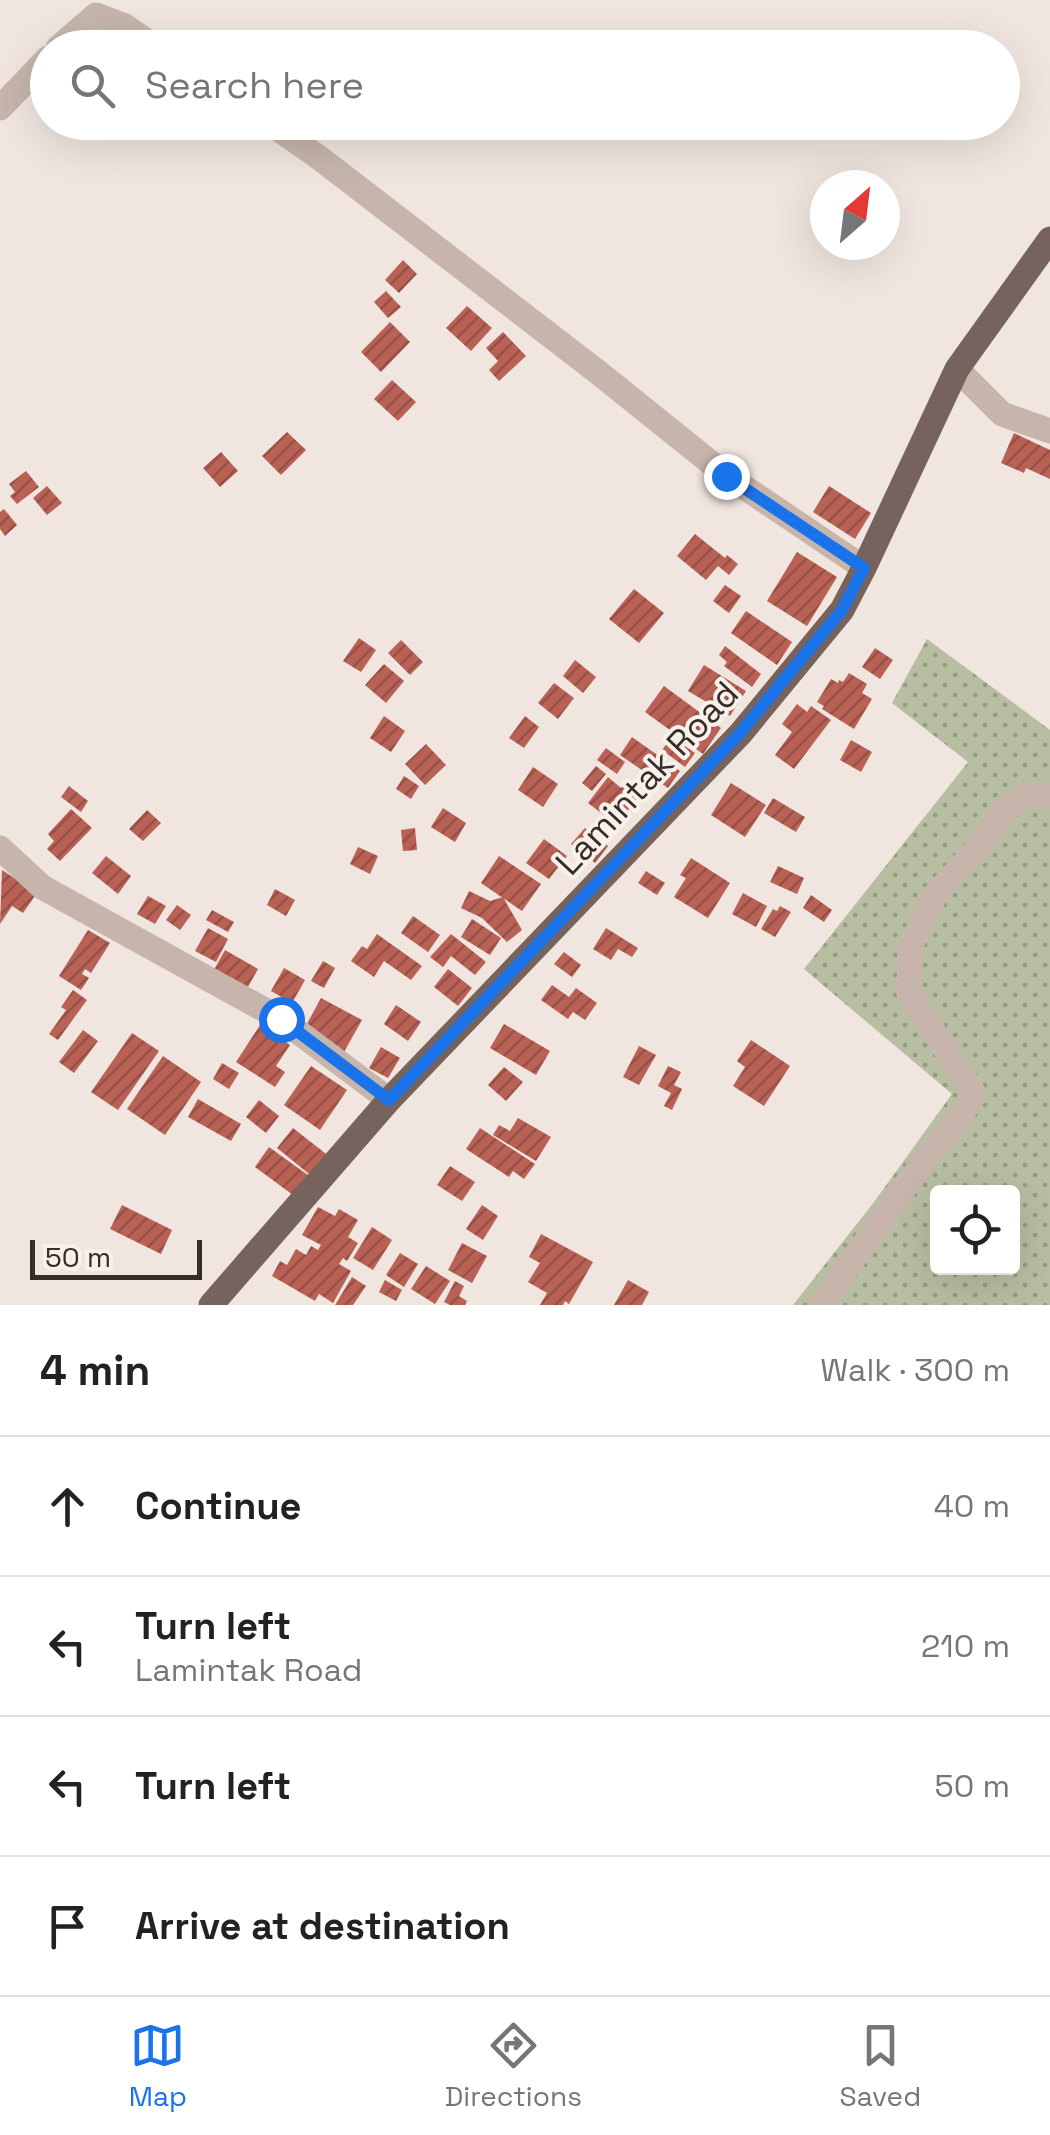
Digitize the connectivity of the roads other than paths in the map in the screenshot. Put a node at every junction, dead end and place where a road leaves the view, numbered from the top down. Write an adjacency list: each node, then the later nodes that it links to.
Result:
1 (79, 30): 2 (street)
2 (131, 30)
3 (30, 77): 4 (street)
4 (0, 108)
5 (294, 140): 9 (street)
6 (1050, 239): 7 (main road, Lamintak Road)
7 (957, 368): 8 (street); 9 (main road, Lamintak Road)
8 (1050, 431)
9 (864, 568): 12 (main road, Lamintak Road)
10 (1050, 795): 14 (street)
11 (0, 848): 12 (street)
12 (389, 1100): 13 (main road, Lamintak Road)
13 (211, 1305)
14 (820, 1305)

